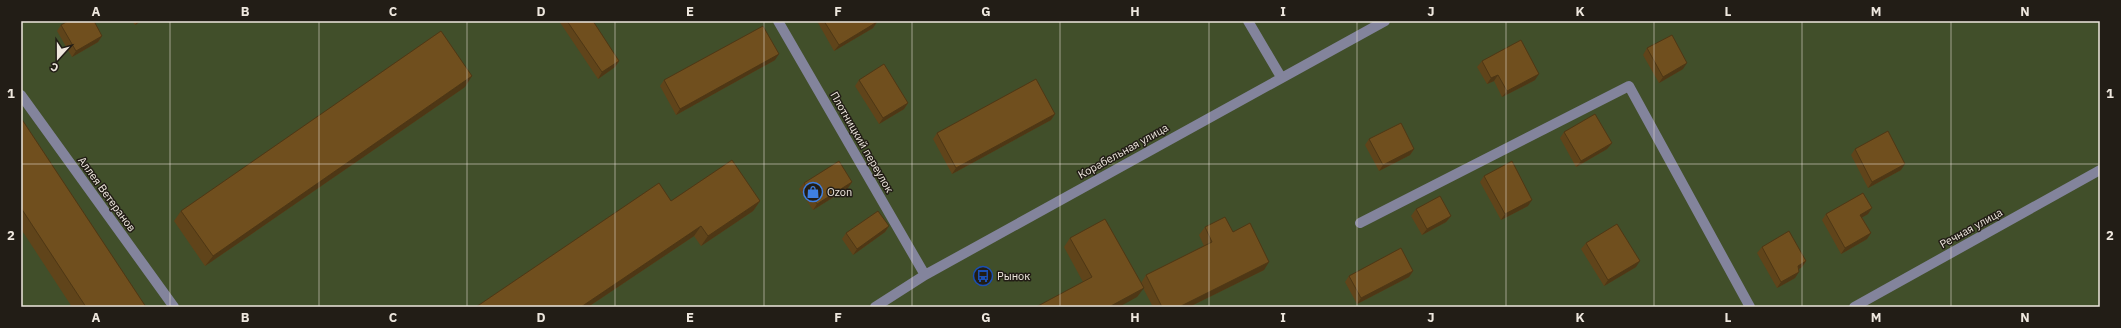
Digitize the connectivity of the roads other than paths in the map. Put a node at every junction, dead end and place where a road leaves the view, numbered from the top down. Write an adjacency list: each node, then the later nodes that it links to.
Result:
1 (778, 21): 8 (street, Плотницкий переулок)
2 (1248, 21): 4 (street)
3 (1385, 21): 4 (street, Корабельная улица)
4 (1281, 78): 8 (street, Корабельная улица)
5 (21, 95): 9 (street, Аллея Ветеранов)
6 (2100, 170): 12 (street, Речная улица)
7 (1360, 223): 11 (street)
8 (925, 275): 10 (street, Корабельная улица)
9 (174, 307)
10 (875, 307)
11 (1750, 307)
12 (1854, 307)

